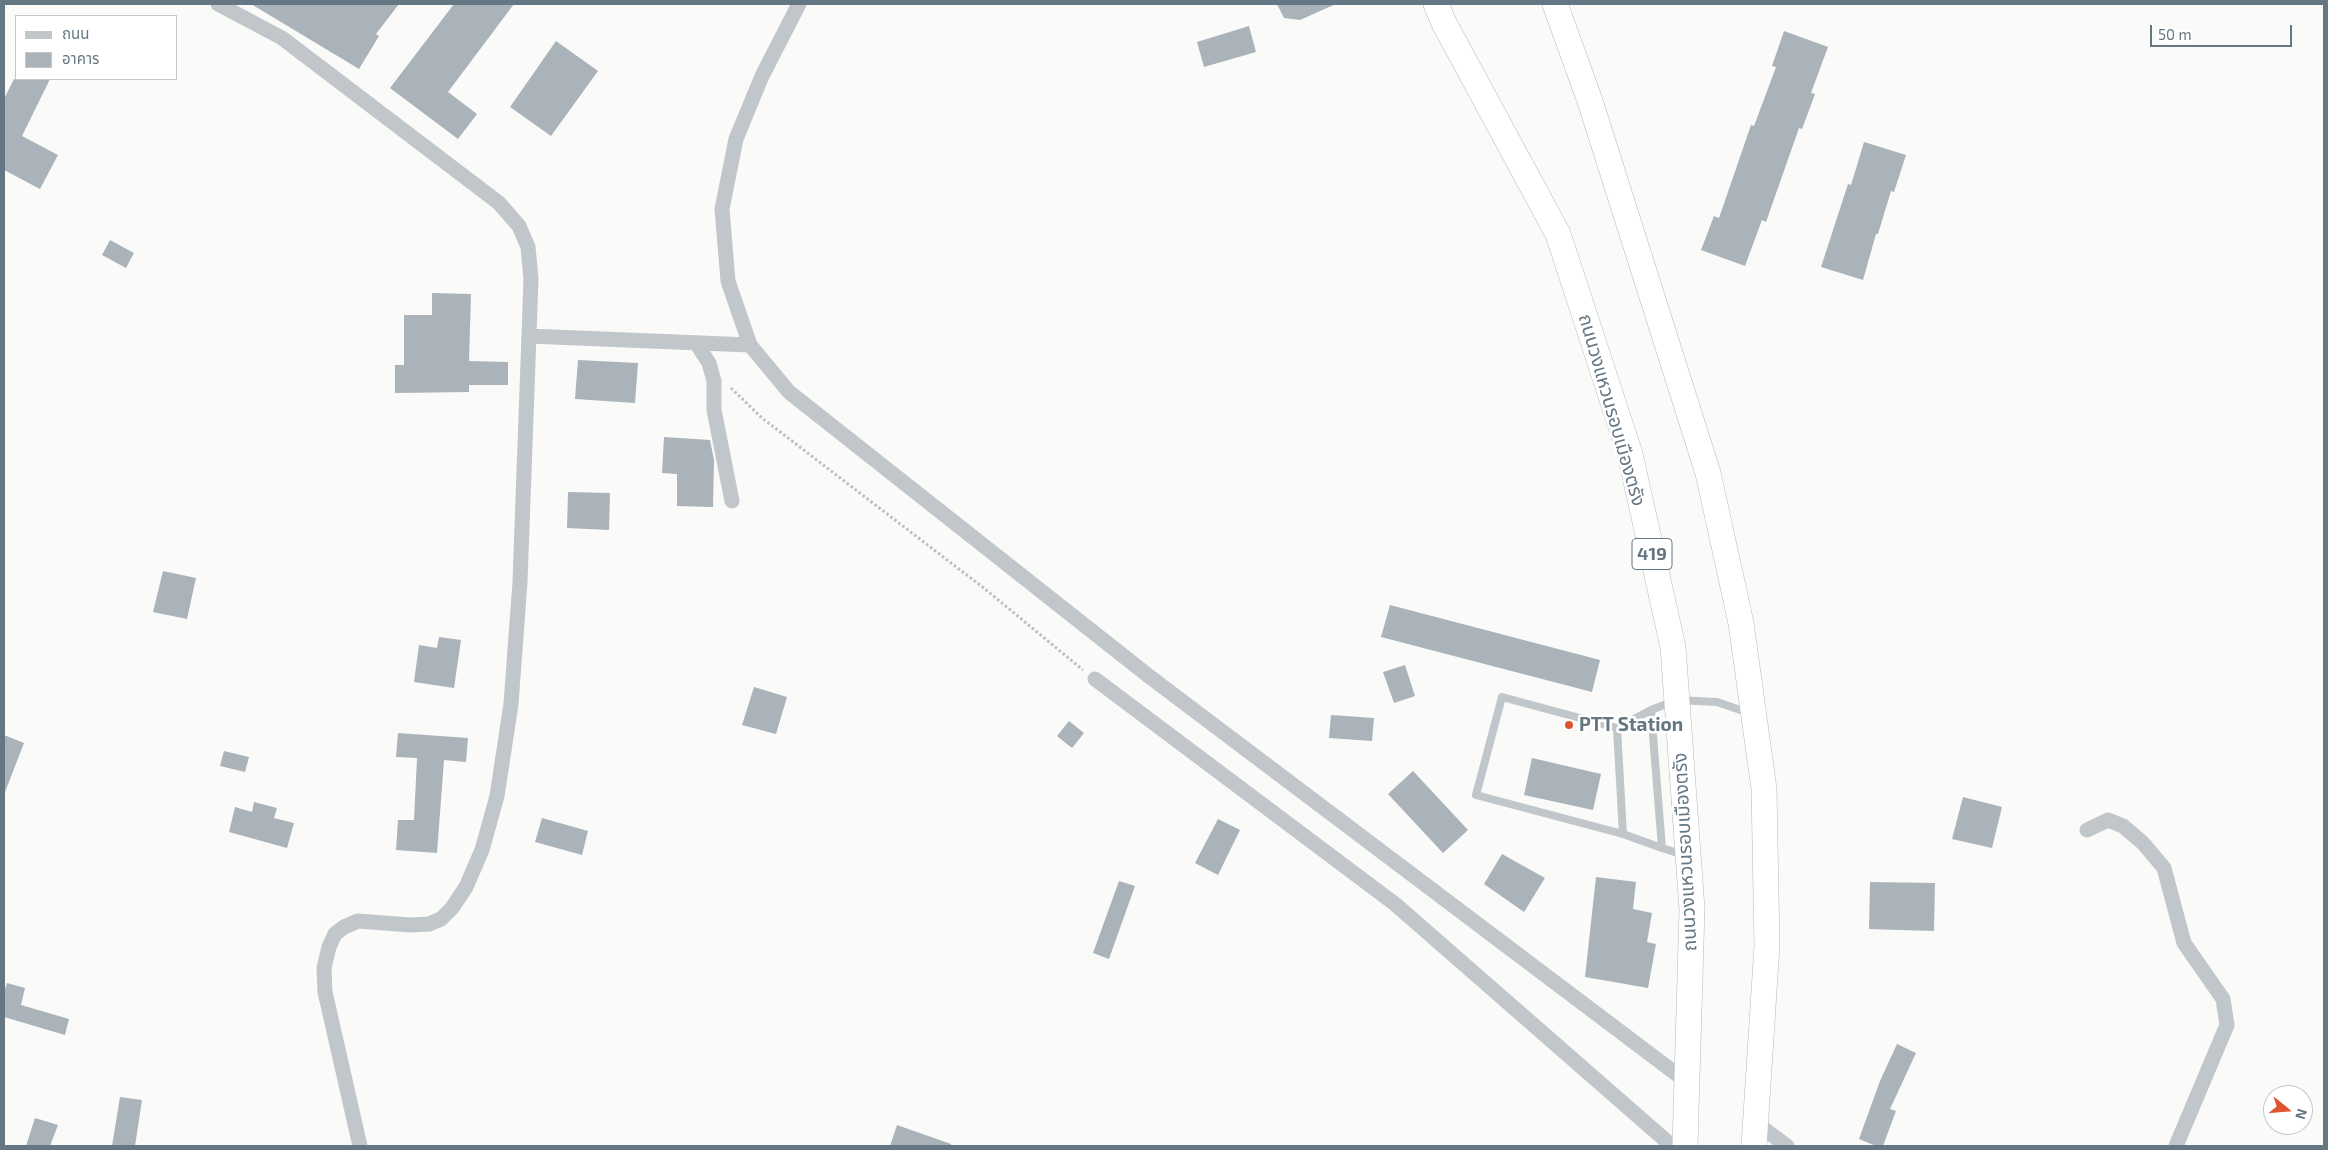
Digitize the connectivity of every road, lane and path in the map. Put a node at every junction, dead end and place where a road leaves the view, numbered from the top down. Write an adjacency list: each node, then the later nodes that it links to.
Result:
1 (218, 4): 5 (street)
2 (800, 4): 7 (street)
3 (1436, 4): 11 (highway, ถนนวงแหวนรอบเมืองตรัง / 419)
4 (1555, 4): 13 (highway)
5 (529, 336): 6 (street); 21 (street)
6 (696, 343): 7 (street); 8 (street)
7 (750, 345): 19 (street)
8 (709, 363): 9 (street); 10 (path)
9 (732, 501)
10 (1095, 679): 22 (street)
11 (1677, 700): 12 (lane); 13 (lane); 18 (highway, ถนนวงแหวนรอบเมืองตรัง / 419)
12 (1651, 710): 14 (lane); 17 (lane)
13 (1754, 715): 20 (highway)
14 (1617, 728): 16 (lane); 16 (lane)
15 (2088, 830): 25 (street)
16 (1623, 834): 17 (lane)
17 (1662, 848): 18 (lane)
18 (1688, 857): 19 (highway, ถนนวงแหวนรอบเมืองตรัง / 419)
19 (1688, 1082): 23 (highway, ถนนวงแหวนรอบเมืองตรัง / 419)
20 (1755, 1134): 24 (street)
21 (360, 1146)
22 (1672, 1146)
23 (1685, 1146)
24 (1787, 1146)
25 (2176, 1146)

